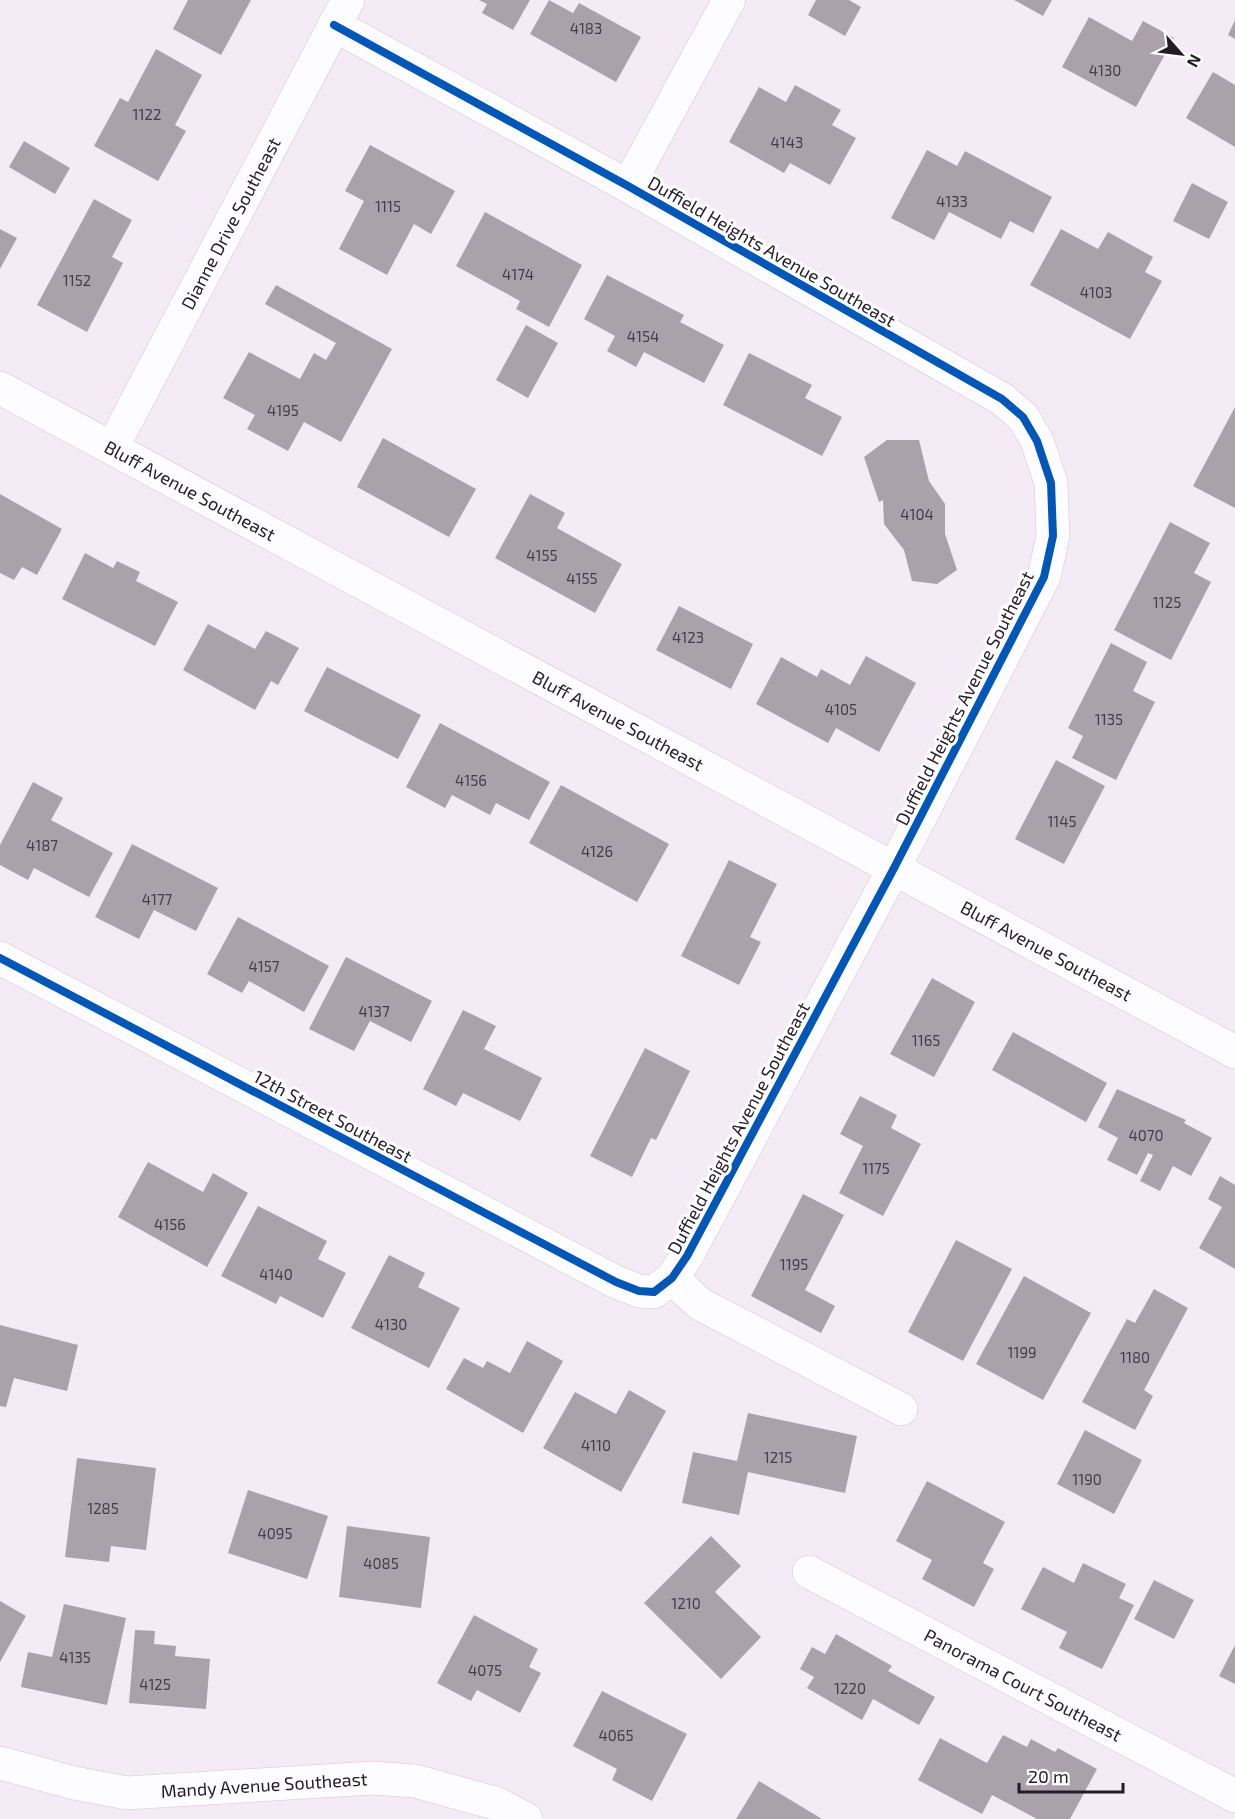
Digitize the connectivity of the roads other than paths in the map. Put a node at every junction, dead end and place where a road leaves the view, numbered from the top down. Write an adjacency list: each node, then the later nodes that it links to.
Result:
1 (729, 0): 3 (street)
2 (341, 13): 3 (street, Duffield Heights Avenue Southeast); 5 (street, Dianne Drive Southeast)
3 (628, 186): 6 (street, Duffield Heights Avenue Southeast)
4 (0, 388): 5 (street, Bluff Avenue Southeast)
5 (112, 448): 6 (street, Bluff Avenue Southeast)
6 (893, 870): 8 (street, Bluff Avenue Southeast); 9 (street, Duffield Heights Avenue Southeast)
7 (0, 958): 9 (street, 12th Street Southeast)
8 (1235, 1052)
9 (663, 1285): 10 (street)
10 (902, 1409)
11 (809, 1572): 13 (street, Panorama Court Southeast)
12 (0, 1762): 14 (street, Mandy Avenue Southeast)
13 (1235, 1796)
14 (126, 1806): 15 (street, Mandy Avenue Southeast)
15 (526, 1819)

